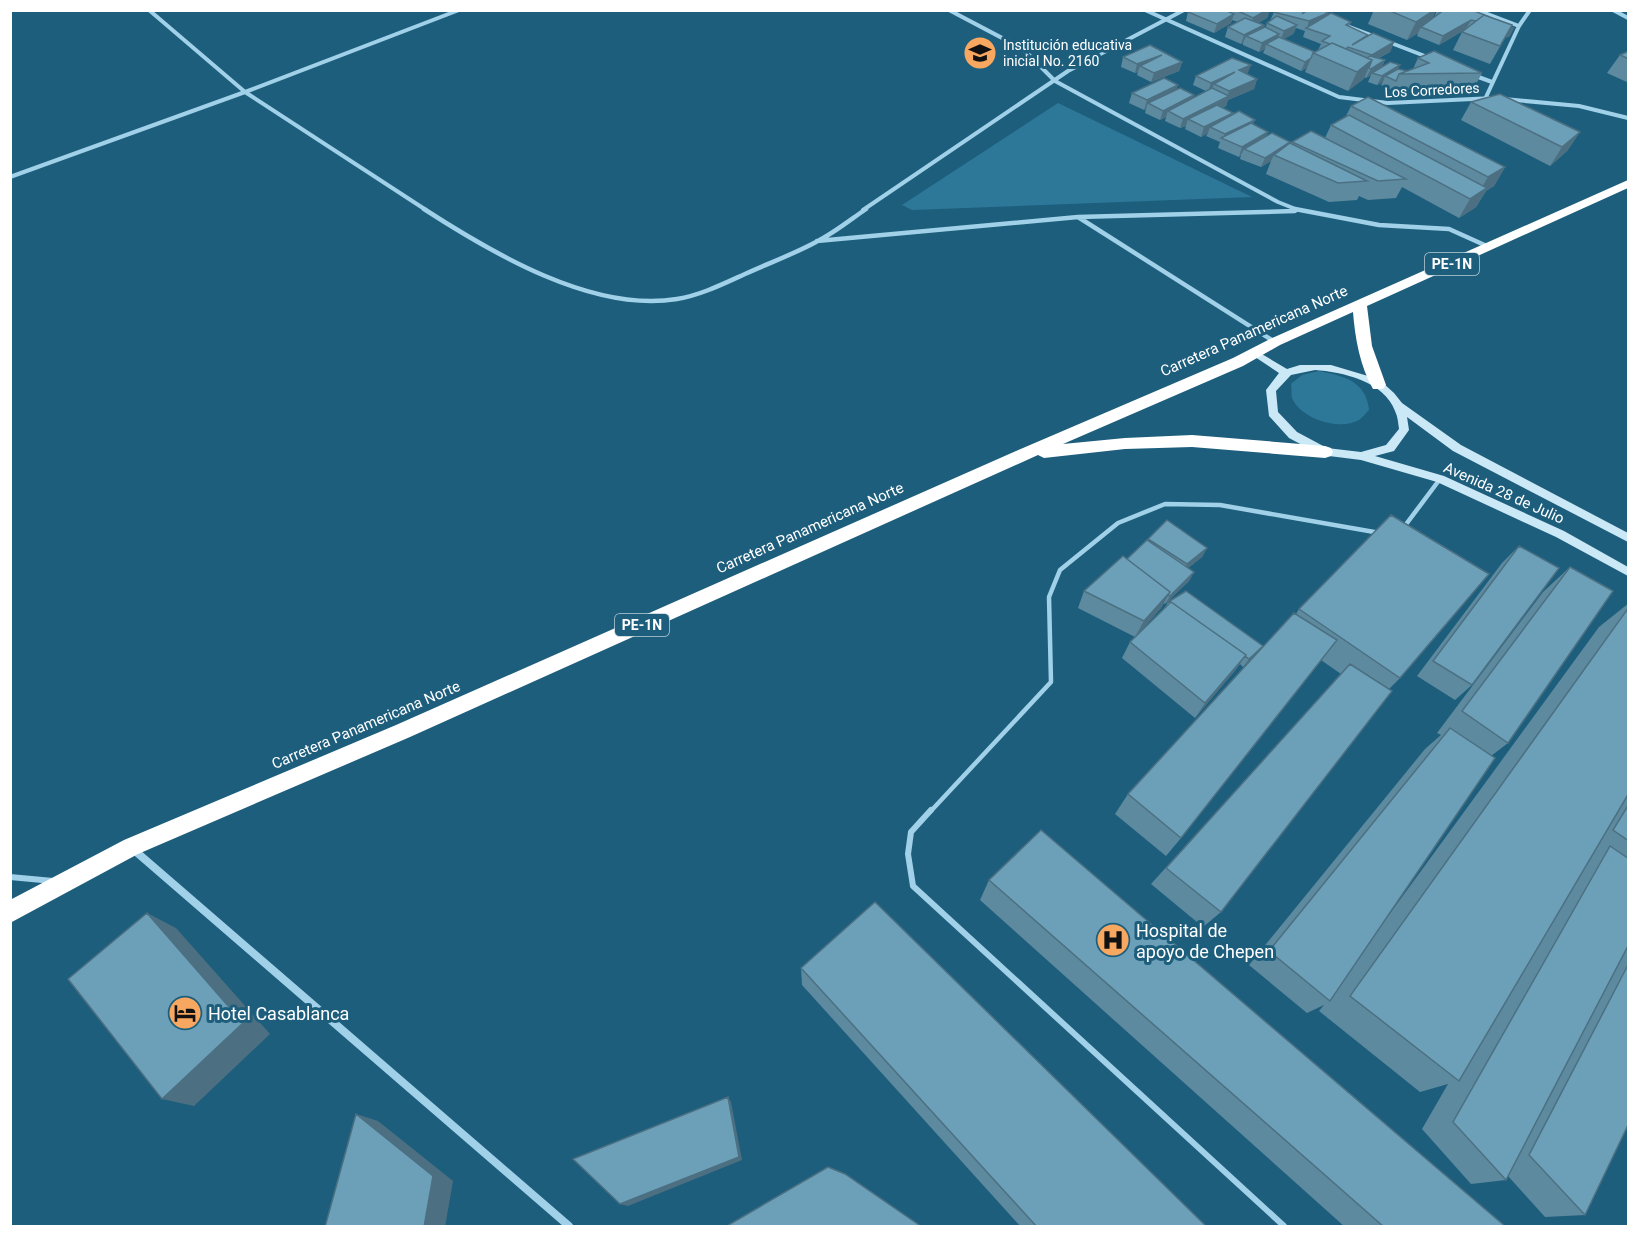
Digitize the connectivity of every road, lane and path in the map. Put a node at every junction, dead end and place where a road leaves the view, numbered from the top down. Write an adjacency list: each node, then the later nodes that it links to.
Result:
1 (149, 10): 19 (street)
2 (459, 10): 19 (street)
3 (949, 10): 17 (street)
4 (1145, 10): 12 (street, Los Corredores)
5 (1184, 10): 12 (street)
6 (1477, 10): 14 (street)
7 (1530, 10): 14 (street)
8 (1612, 10): 10 (street)
9 (1625, 10): 10 (street)
10 (1618, 13): 11 (street)
11 (1629, 18)
12 (1166, 20): 17 (street); 20 (street, Los Corredores)
13 (1340, 23): 15 (street)
14 (1519, 26): 18 (street)
15 (1437, 61)
16 (1470, 74): 18 (street)
17 (1055, 81): 24 (street); 26 (street)
18 (1492, 82): 20 (street)
19 (245, 92): 22 (street); 26 (street)
20 (1486, 97): 21 (street, Los Corredores)
21 (1629, 118)
22 (10, 177)
23 (1629, 184): 27 (highway, Carretera Panamericana Norte / PE-1N)
24 (1300, 211): 25 (street); 27 (street)
25 (1078, 217): 26 (street); 29 (street)
26 (817, 242)
27 (1490, 248): 28 (highway, Carretera Panamericana Norte / PE-1N)
28 (1359, 305): 29 (highway, Carretera Panamericana Norte / PE-1N); 32 (highway)
29 (1275, 342): 30 (highway, Carretera Panamericana Norte / PE-1N)
30 (1255, 353): 31 (street); 35 (highway, Carretera Panamericana Norte / PE-1N)
31 (1286, 374): 32 (street); 34 (street)
32 (1378, 385): 33 (street)
33 (1399, 406): 36 (street); 40 (street, Avenida 28 de Julio)
34 (1326, 452): 35 (highway); 36 (street)
35 (1022, 455): 42 (highway, Carretera Panamericana Norte / PE-1N)
36 (1361, 456): 37 (street, Avenida 28 de Julio)
37 (1440, 479): 38 (lane); 41 (street, Avenida 28 de Julio)
38 (1399, 532)
39 (1385, 533): 47 (lane)
40 (1629, 538)
41 (1629, 572)
42 (131, 847): 44 (highway, Carretera Panamericana Norte / PE-1N); 46 (street)
43 (10, 877): 44 (lane)
44 (62, 882): 45 (highway, Carretera Panamericana Norte / PE-1N)
45 (10, 912)
46 (569, 1227)
47 (1284, 1227)

